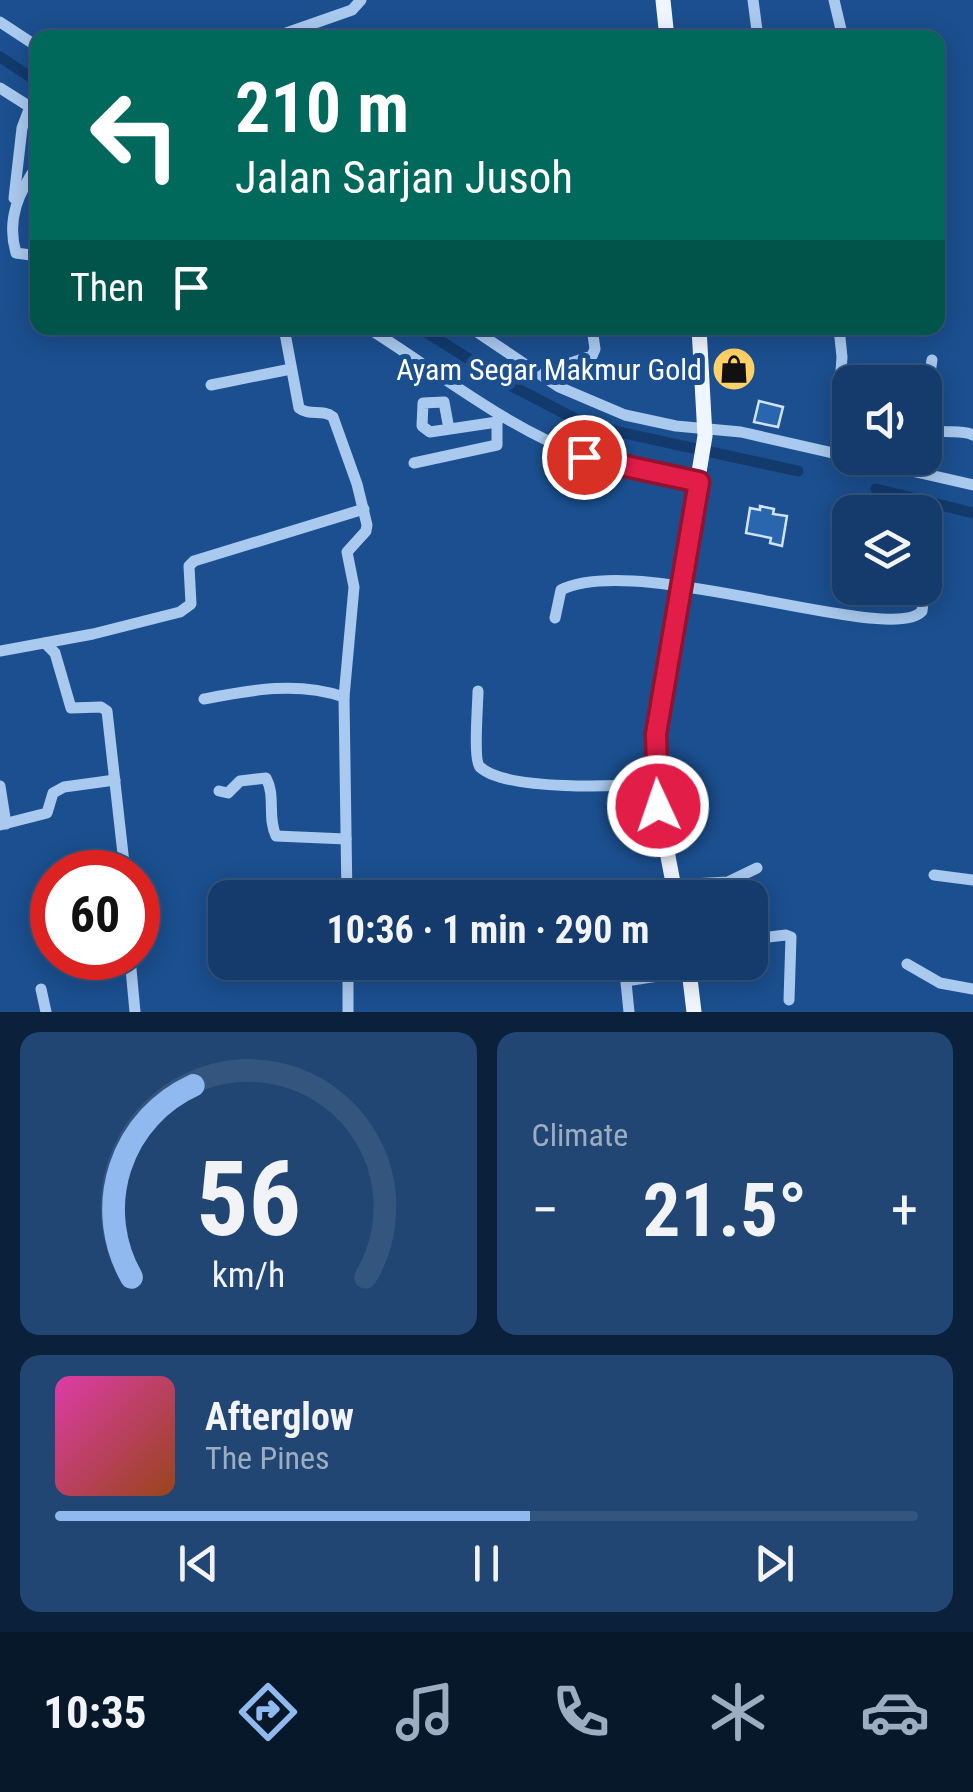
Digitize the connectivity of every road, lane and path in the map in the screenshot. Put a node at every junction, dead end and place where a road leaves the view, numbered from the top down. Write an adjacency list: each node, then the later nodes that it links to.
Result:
1 (361, 0): 6 (street)
2 (663, 0): 7 (main road)
3 (752, 0): 8 (street)
4 (834, 0): 9 (street)
5 (0, 22): 10 (street)
6 (295, 30)
7 (667, 30)
8 (757, 30)
9 (840, 30)
10 (30, 42)
11 (0, 88): 12 (street)
12 (30, 107)
13 (30, 115): 15 (street)
14 (30, 178): 15 (street)
15 (14, 207): 16 (street)
16 (30, 255)
17 (285, 335): 25 (street)
18 (378, 335): 28 (street)
19 (491, 335): 26 (street)
20 (593, 335): 26 (street)
21 (699, 335): 30 (main road)
22 (840, 335): 24 (street)
23 (932, 360): 31 (street)
24 (841, 365)
25 (291, 368): 27 (street); 37 (street)
26 (552, 382): 30 (street)
27 (211, 385)
28 (500, 418): 29 (street); 33 (street); 35 (street)
29 (450, 429)
30 (705, 432): 32 (street); 35 (main road)
31 (973, 435)
32 (832, 454)
33 (414, 464)
34 (927, 475): 36 (street)
35 (699, 478): 38 (main road)
36 (973, 485)
37 (364, 509): 41 (street); 44 (street)
38 (681, 585): 39 (street); 40 (street); 47 (main road)
39 (923, 605)
40 (555, 618)
41 (46, 643): 42 (street); 46 (street)
42 (0, 651)
43 (478, 691): 47 (street)
44 (344, 697): 45 (street); 51 (street)
45 (204, 699)
46 (115, 780): 50 (street); 52 (street)
47 (656, 782): 56 (main road)
48 (0, 786): 50 (street)
49 (220, 791): 51 (street)
50 (3, 824)
51 (346, 840): 55 (street)
52 (123, 850)
53 (757, 868): 57 (street)
54 (934, 875): 58 (street)
55 (347, 880)
56 (673, 880)
57 (732, 880)
58 (973, 880)
59 (768, 937): 67 (street)
60 (907, 964): 65 (street)
61 (132, 980): 69 (street)
62 (348, 980): 70 (street)
63 (626, 980): 71 (street)
64 (690, 980): 72 (main road)
65 (973, 989)
66 (41, 990): 68 (street)
67 (789, 1000)
68 (46, 1012)
69 (135, 1012)
70 (348, 1012)
71 (629, 1012)
72 (694, 1012)

